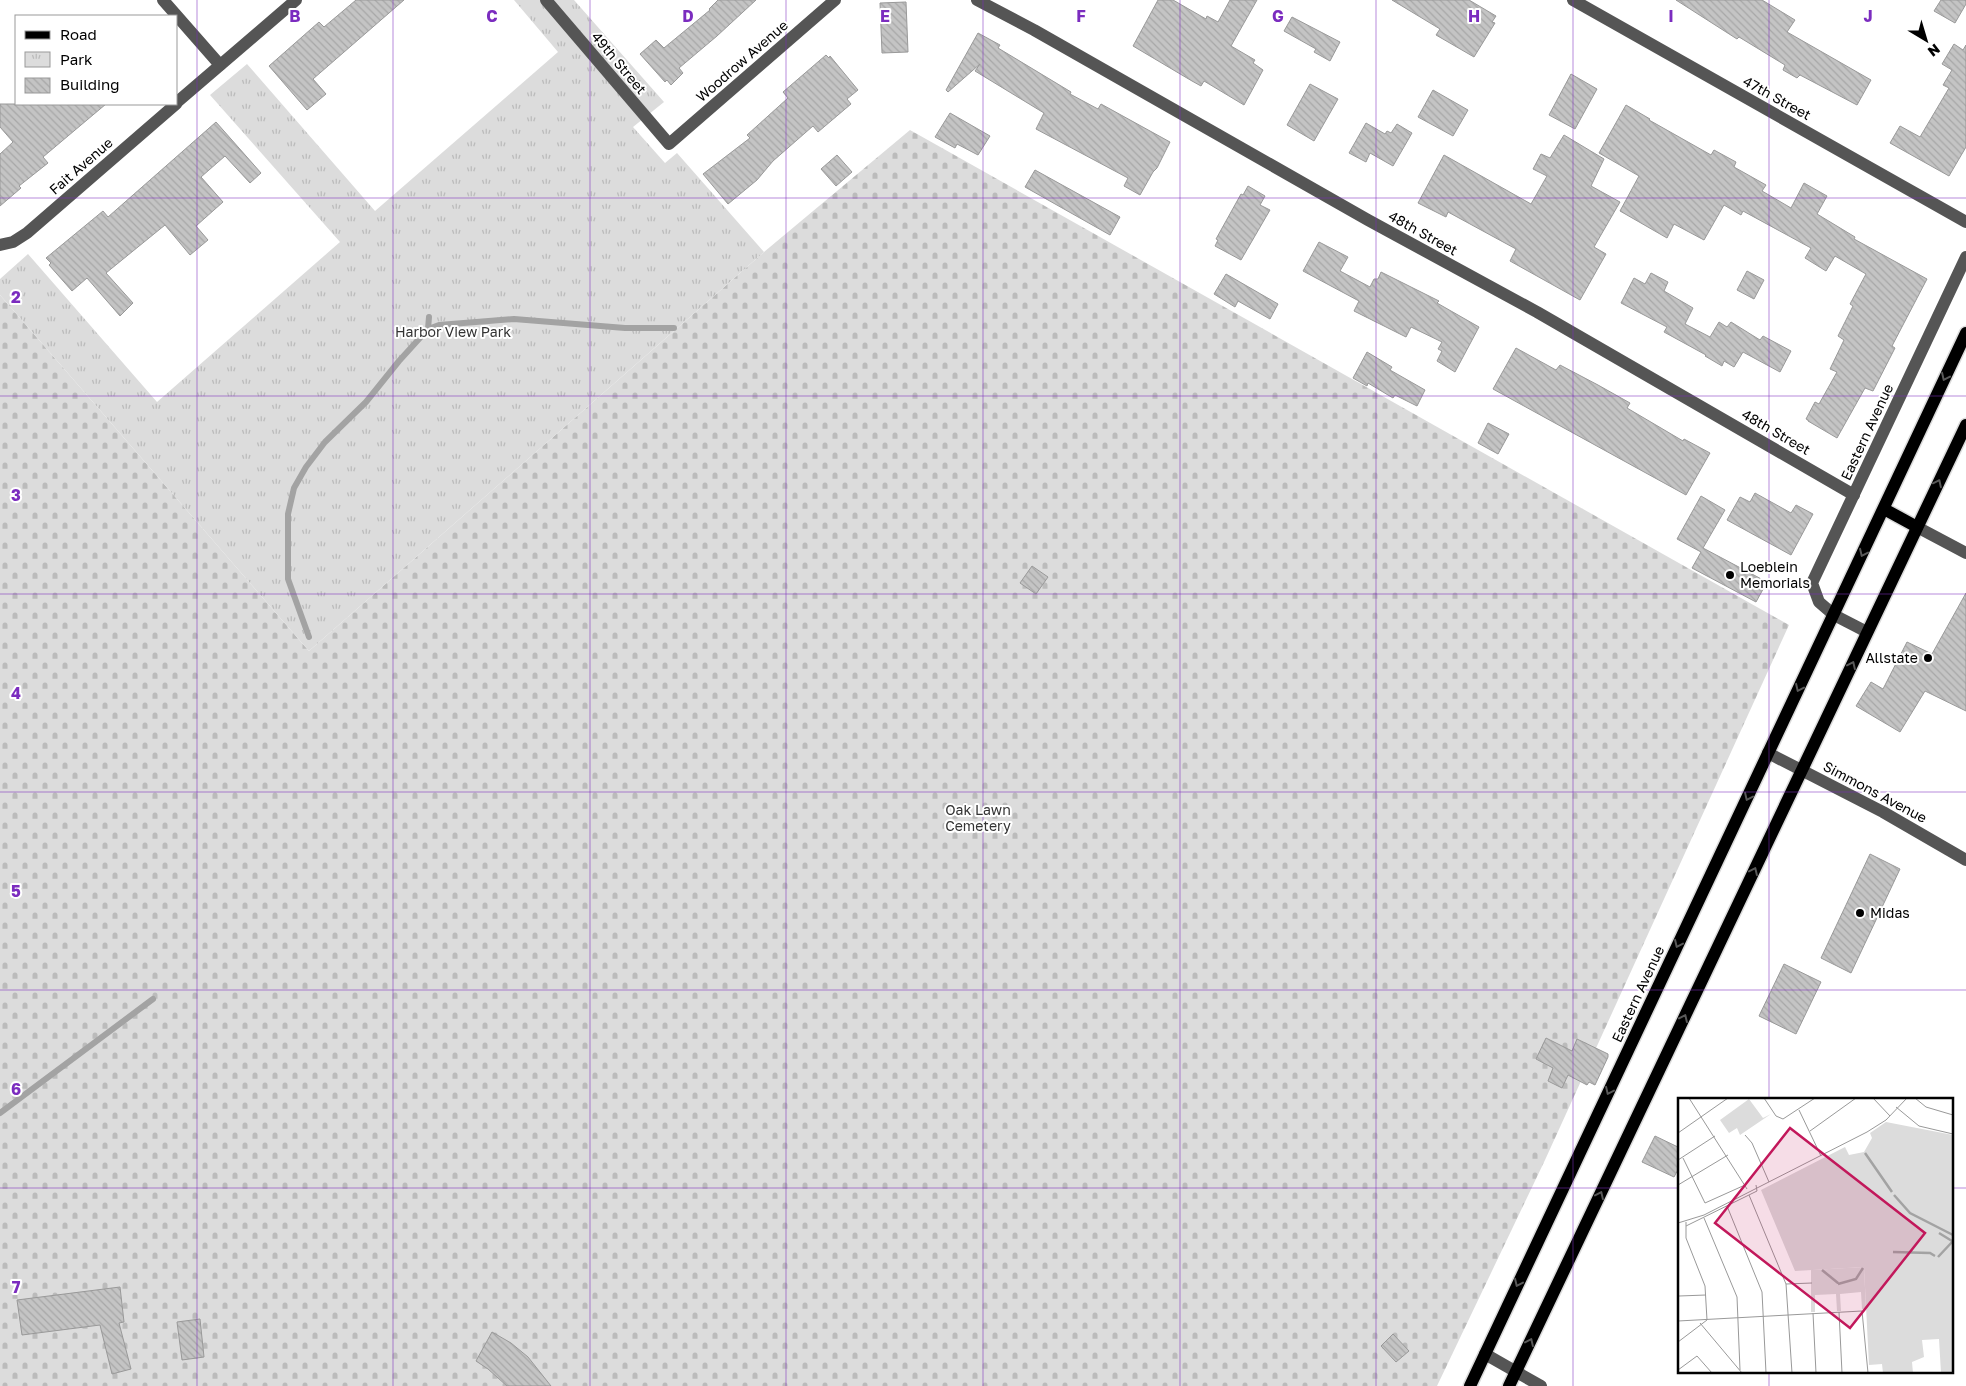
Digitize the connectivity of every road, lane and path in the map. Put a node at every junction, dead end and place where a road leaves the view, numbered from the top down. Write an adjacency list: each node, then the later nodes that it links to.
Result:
1 (163, 0): 7 (street)
2 (296, 0): 9 (street, Fait Avenue)
3 (546, 0): 12 (street, 49th Street)
4 (835, 0): 12 (street, Woodrow Avenue)
5 (976, 0): 18 (street, 48th Street)
6 (1573, 0): 13 (street, 47th Street)
7 (176, 15)
8 (178, 17): 9 (street)
9 (220, 66): 10 (street, Fait Avenue)
10 (178, 102)
11 (175, 105): 14 (street, Fait Avenue)
12 (669, 144)
13 (1966, 222)
14 (1, 245)
15 (1966, 257): 18 (street, Eastern Avenue)
16 (1966, 333): 19 (main road, Eastern Avenue, one-way to 19)
17 (1966, 425): 20 (main road, one-way to 17)
18 (1854, 495): 22 (street, Eastern Avenue)
19 (1884, 509): 20 (main road); 22 (main road, Eastern Avenue, one-way to 22)
20 (1917, 527): 21 (street); 23 (main road)
21 (1965, 550)
22 (1834, 615): 23 (street, Eastern Avenue); 24 (main road, Eastern Avenue, one-way to 24)
23 (1867, 632): 25 (main road, one-way to 23)
24 (1768, 753): 25 (street, Simmons Avenue); 27 (main road, Eastern Avenue, one-way to 27)
25 (1802, 770): 26 (street, Simmons Avenue); 28 (main road, one-way to 25)
26 (1966, 860)
27 (1485, 1354): 28 (street); 29 (main road, Eastern Avenue)
28 (1516, 1372): 30 (main road); 31 (street)
29 (1470, 1386)
30 (1509, 1386)
31 (1541, 1386)

